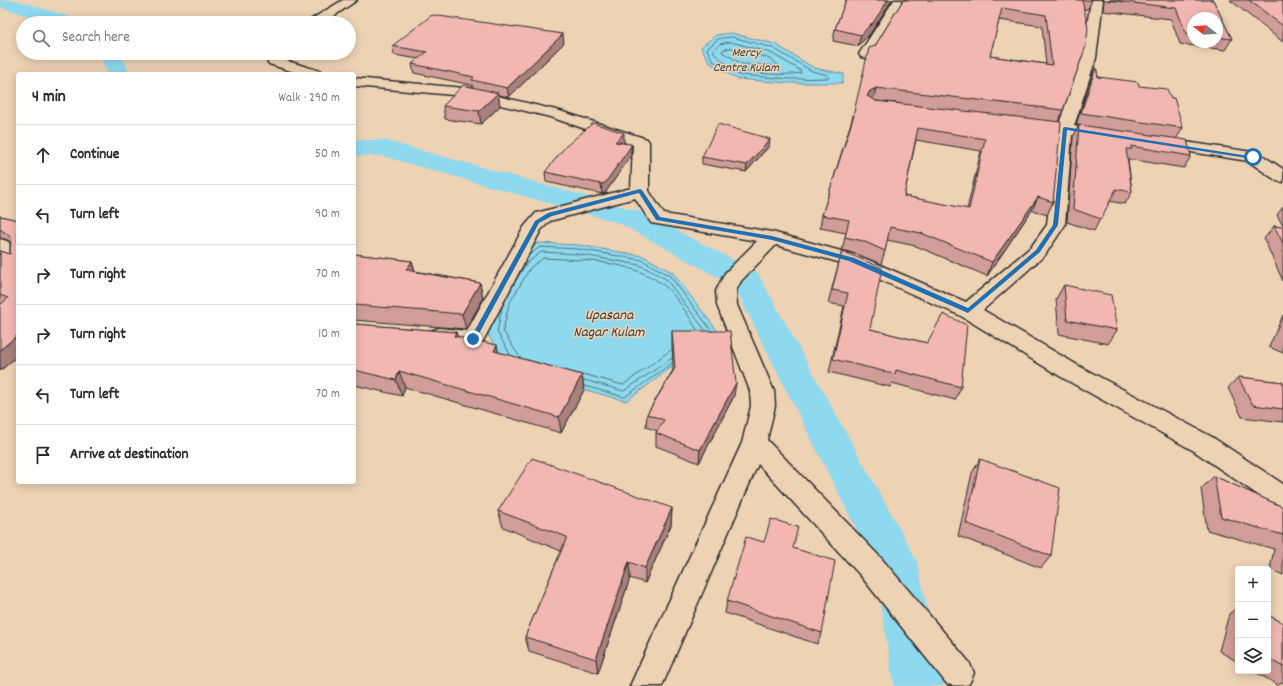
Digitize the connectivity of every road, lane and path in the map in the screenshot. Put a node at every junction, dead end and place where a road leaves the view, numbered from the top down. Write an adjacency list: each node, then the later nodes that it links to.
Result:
1 (351, 0): 4 (street)
2 (900, 0): 5 (street)
3 (1097, 0): 10 (street)
4 (326, 16)
5 (866, 54)
6 (274, 60): 7 (street)
7 (309, 72)
8 (356, 82): 14 (street)
9 (1019, 123): 10 (street)
10 (1065, 128): 11 (street); 18 (street)
11 (1120, 137)
12 (1143, 140): 13 (street)
13 (1283, 177)
14 (640, 191): 15 (street); 19 (street)
15 (772, 238): 18 (street); 20 (street)
16 (0, 245): 17 (street)
17 (16, 257)
18 (968, 311): 21 (street)
19 (418, 335)
20 (754, 443): 22 (street); 23 (street)
21 (1283, 498)
22 (958, 673)
23 (646, 686)

